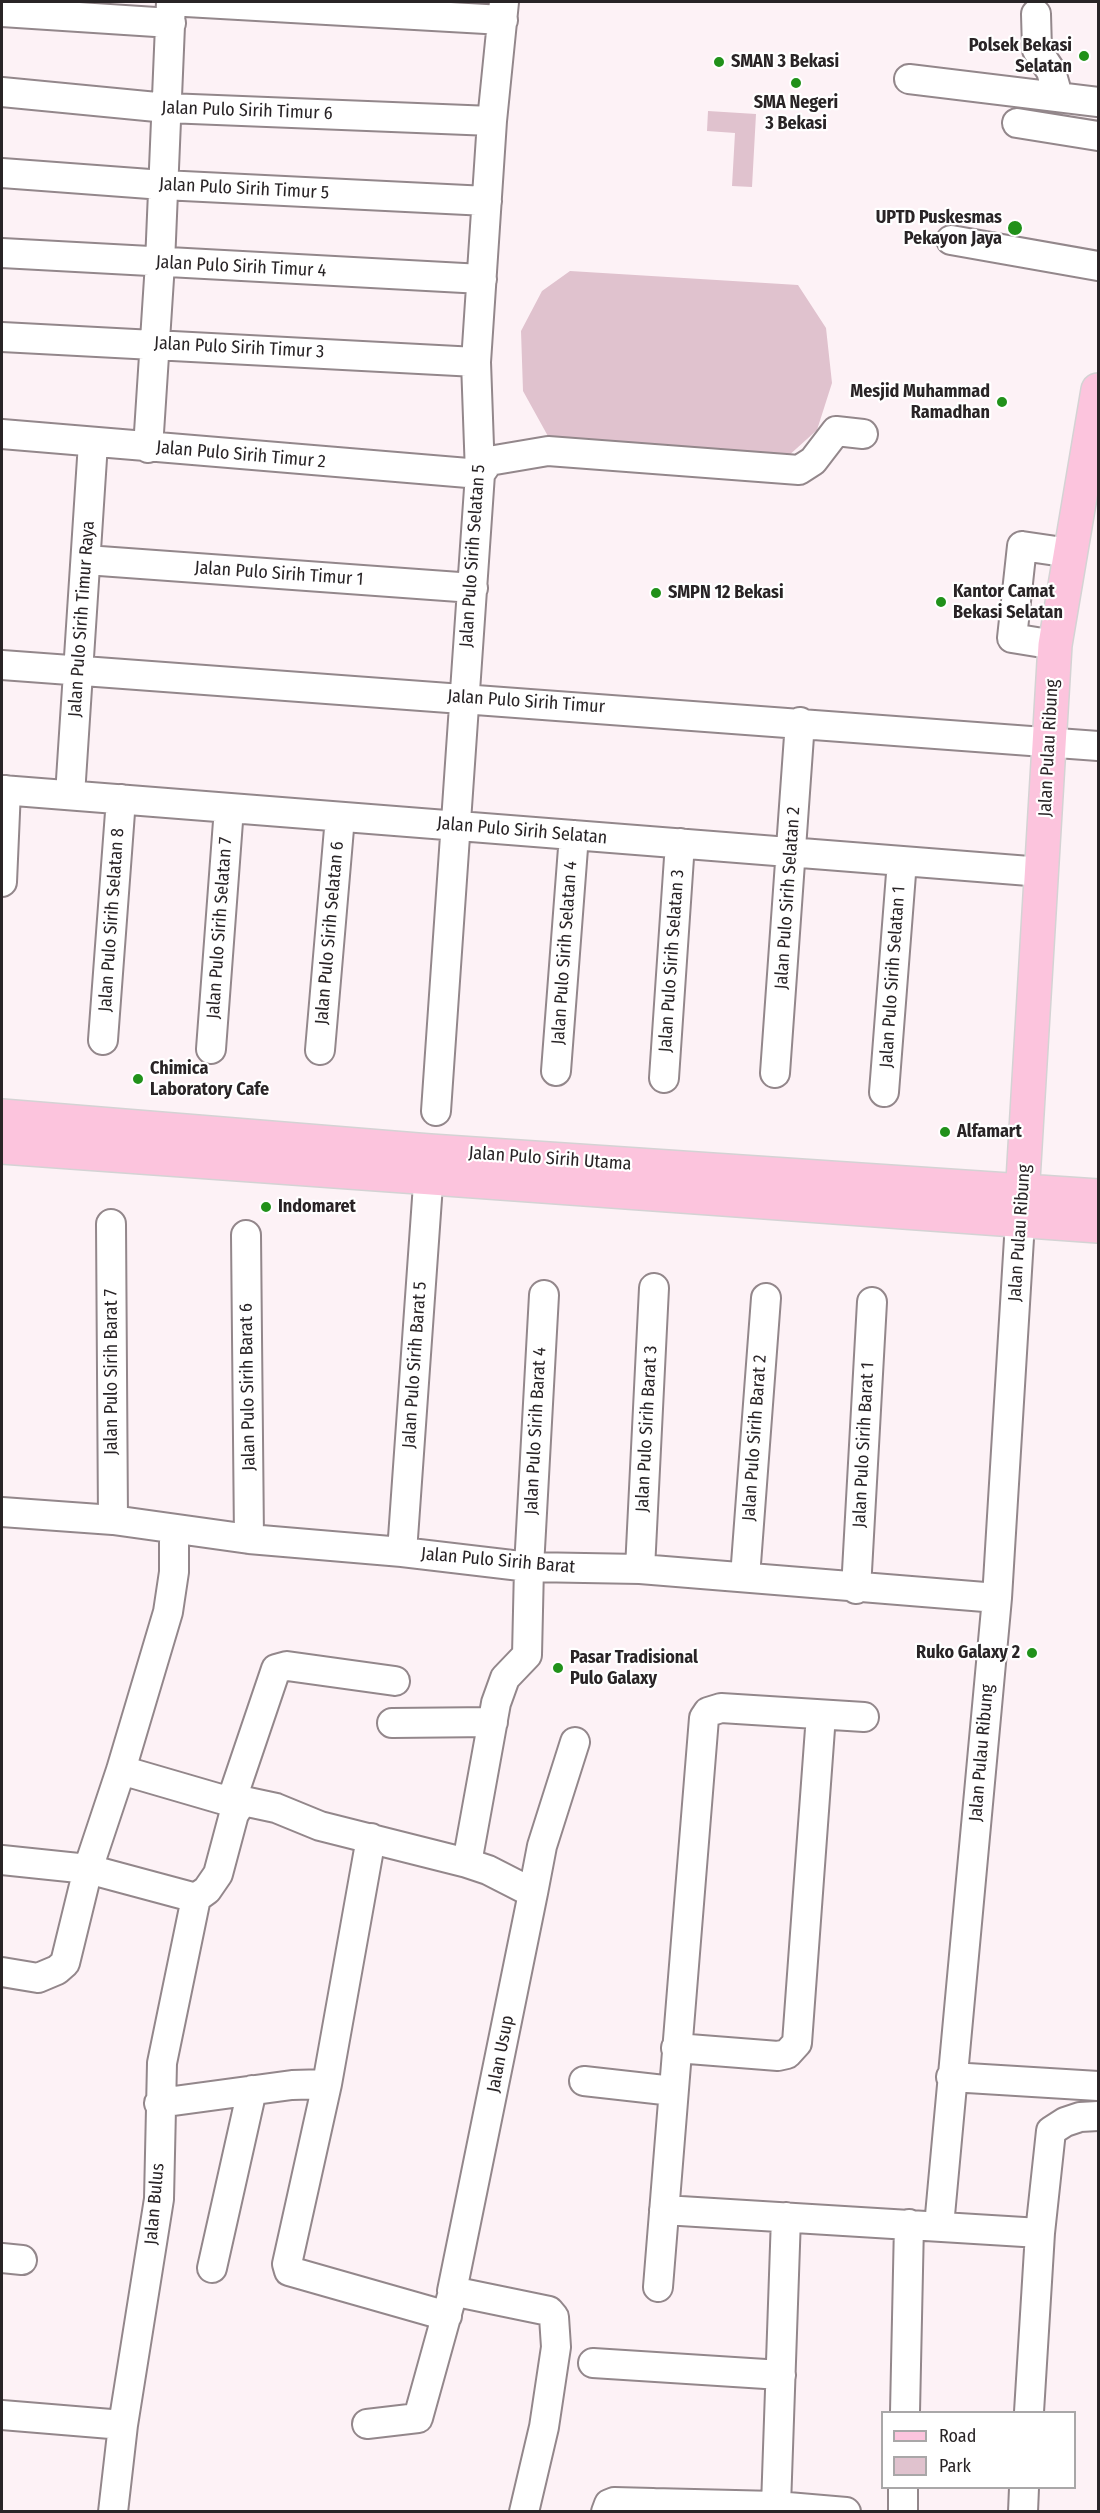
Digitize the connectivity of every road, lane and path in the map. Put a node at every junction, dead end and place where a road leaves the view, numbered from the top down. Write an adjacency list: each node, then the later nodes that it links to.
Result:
1 (176, 9): 2 (street); 3 (street); 9 (street)
2 (503, 10): 10 (street, Jalan Pulo Sirih Selatan 5)
3 (2, 12)
4 (1036, 14): 7 (street)
5 (909, 79): 7 (street)
6 (2, 92): 9 (street, Jalan Pulo Sirih Timur 6)
7 (1058, 96): 8 (street)
8 (1098, 102)
9 (167, 108): 10 (street, Jalan Pulo Sirih Timur 6); 14 (street)
10 (492, 121): 15 (street, Jalan Pulo Sirih Selatan 5)
11 (1017, 123): 12 (street)
12 (1098, 136)
13 (2, 173): 14 (street, Jalan Pulo Sirih Timur 5)
14 (164, 185): 15 (street, Jalan Pulo Sirih Timur 5); 18 (street)
15 (487, 201): 20 (street, Jalan Pulo Sirih Selatan 5)
16 (951, 240): 19 (street)
17 (2, 253): 18 (street, Jalan Pulo Sirih Timur 4)
18 (160, 263): 20 (street, Jalan Pulo Sirih Timur 4); 22 (street)
19 (1098, 266)
20 (482, 279): 23 (street, Jalan Pulo Sirih Selatan 5)
21 (2, 337): 22 (street, Jalan Pulo Sirih Timur 3)
22 (154, 344): 23 (street, Jalan Pulo Sirih Timur 3); 29 (street)
23 (476, 362): 30 (street, Jalan Pulo Sirih Selatan 5)
24 (1098, 390): 25 (main road, Jalan Pulau Ribung)
25 (1096, 424): 31 (main road, Jalan Pulau Ribung)
26 (2, 434): 28 (street, Jalan Pulo Sirih Timur 2)
27 (863, 434): 30 (street)
28 (93, 443): 29 (street, Jalan Pulo Sirih Timur 2); 32 (street, Jalan Pulo Sirih Timur Raya)
29 (148, 448): 30 (street, Jalan Pulo Sirih Timur 2)
30 (480, 474): 33 (street, Jalan Pulo Sirih Selatan 5)
31 (1070, 553): 34 (main road, Jalan Pulau Ribung); 34 (street)
32 (86, 561): 33 (street, Jalan Pulo Sirih Timur 1); 36 (street, Jalan Pulo Sirih Timur Raya)
33 (473, 588): 37 (street, Jalan Pulo Sirih Selatan 5)
34 (1054, 645): 39 (main road, Jalan Pulau Ribung)
35 (2, 665): 36 (street, Jalan Pulo Sirih Timur)
36 (79, 670): 37 (street, Jalan Pulo Sirih Timur); 42 (street, Jalan Pulo Sirih Timur Raya)
37 (464, 698): 38 (street, Jalan Pulo Sirih Timur); 46 (street, Jalan Pulo Sirih Selatan 5)
38 (801, 722): 39 (street, Jalan Pulo Sirih Timur); 49 (street, Jalan Pulo Sirih Selatan 2)
39 (1050, 742): 40 (street, Jalan Pulo Sirih Timur); 51 (main road, Jalan Pulau Ribung)
40 (1098, 746)
41 (4, 790): 42 (street, Jalan Pulo Sirih Selatan); 52 (street)
42 (70, 795): 43 (street, Jalan Pulo Sirih Selatan)
43 (121, 800): 44 (street, Jalan Pulo Sirih Selatan); 53 (street, Jalan Pulo Sirih Selatan 8)
44 (229, 808): 45 (street, Jalan Pulo Sirih Selatan); 54 (street, Jalan Pulo Sirih Selatan 7)
45 (340, 817): 46 (street, Jalan Pulo Sirih Selatan); 55 (street, Jalan Pulo Sirih Selatan 6)
46 (455, 826): 47 (street, Jalan Pulo Sirih Selatan); 60 (street, Jalan Pulo Sirih Selatan 5)
47 (574, 835): 48 (street, Jalan Pulo Sirih Selatan); 56 (street, Jalan Pulo Sirih Selatan 4)
48 (680, 843): 49 (street, Jalan Pulo Sirih Selatan); 58 (street, Jalan Pulo Sirih Selatan 3)
49 (791, 852): 50 (street, Jalan Pulo Sirih Selatan); 57 (street, Jalan Pulo Sirih Selatan 2)
50 (902, 861): 51 (street, Jalan Pulo Sirih Selatan); 59 (street, Jalan Pulo Sirih Selatan 1)
51 (1042, 872): 65 (main road, Jalan Pulau Ribung)
52 (2, 882)
53 (103, 1040)
54 (212, 1049)
55 (320, 1050)
56 (556, 1071)
57 (775, 1073)
58 (664, 1078)
59 (884, 1092)
60 (436, 1111)
61 (2, 1116): 63 (main road, Jalan Pulo Sirih Utama)
62 (2, 1147): 63 (main road, Jalan Pulo Sirih Utama)
63 (429, 1165): 65 (main road, Jalan Pulo Sirih Utama); 77 (street, Jalan Pulo Sirih Barat 5)
64 (1098, 1196): 65 (main road, Jalan Pulo Sirih Utama)
65 (1021, 1207): 67 (main road, Jalan Pulo Sirih Utama); 82 (street, Jalan Pulau Ribung)
66 (111, 1224): 74 (street, Jalan Pulo Sirih Barat 7)
67 (1098, 1226)
68 (246, 1235): 76 (street, Jalan Pulo Sirih Barat 6)
69 (654, 1288): 79 (street, Jalan Pulo Sirih Barat 3)
70 (544, 1296): 78 (street, Jalan Pulo Sirih Barat 4)
71 (766, 1298): 80 (street, Jalan Pulo Sirih Barat 2)
72 (872, 1302): 81 (street, Jalan Pulo Sirih Barat 1)
73 (2, 1512): 74 (street, Jalan Pulo Sirih Barat)
74 (113, 1520): 75 (street, Jalan Pulo Sirih Barat)
75 (174, 1529): 76 (street, Jalan Pulo Sirih Barat); 89 (street)
76 (249, 1539): 77 (street, Jalan Pulo Sirih Barat)
77 (402, 1552): 78 (street, Jalan Pulo Sirih Barat)
78 (529, 1567): 79 (street, Jalan Pulo Sirih Barat); 86 (street)
79 (640, 1569): 80 (street, Jalan Pulo Sirih Barat)
80 (745, 1577): 81 (street, Jalan Pulo Sirih Barat)
81 (856, 1589): 82 (street, Jalan Pulo Sirih Barat)
82 (997, 1598): 98 (street, Jalan Pulau Ribung)
83 (395, 1681): 89 (street)
84 (821, 1715): 85 (street); 97 (street); 97 (street)
85 (864, 1717)
86 (493, 1722): 87 (street); 92 (street)
87 (392, 1723)
88 (575, 1742): 94 (street, Jalan Usup)
89 (121, 1770): 93 (street)
90 (371, 1838): 92 (street); 95 (street); 100 (street)
91 (2, 1860): 93 (street)
92 (467, 1863): 94 (street)
93 (88, 1869): 95 (street); 96 (street)
94 (533, 1893): 113 (street, Jalan Usup)
95 (196, 1898): 104 (street, Jalan Bulus)
96 (2, 1972)
97 (676, 2048): 103 (street)
98 (951, 2077): 101 (street); 109 (street, Jalan Pulau Ribung)
99 (584, 2081): 103 (street)
100 (327, 2084): 102 (street); 113 (street)
101 (1098, 2086)
102 (252, 2090): 104 (street); 111 (street)
103 (673, 2091): 106 (street)
104 (159, 2103): 120 (street, Jalan Bulus)
105 (1098, 2116): 110 (street)
106 (664, 2210): 107 (street); 112 (street)
107 (786, 2217): 108 (street); 115 (street)
108 (909, 2224): 109 (street); 116 (street)
109 (939, 2226): 110 (street)
110 (1040, 2233): 117 (street)
111 (212, 2268)
112 (658, 2286)
113 (450, 2303): 119 (street, Jalan Usup); 126 (street)
114 (593, 2363): 115 (street)
115 (781, 2375): 123 (street)
116 (905, 2411)
117 (1029, 2411)
118 (2, 2415): 120 (street)
119 (367, 2424)
120 (123, 2425): 125 (street, Jalan Bulus)
121 (903, 2489): 129 (street)
122 (1024, 2489): 130 (street)
123 (776, 2506): 124 (street); 128 (street)
124 (652, 2507): 127 (street)
125 (113, 2511)
126 (524, 2511)
127 (606, 2511)
128 (846, 2511)
129 (903, 2511)
130 (1023, 2511)

